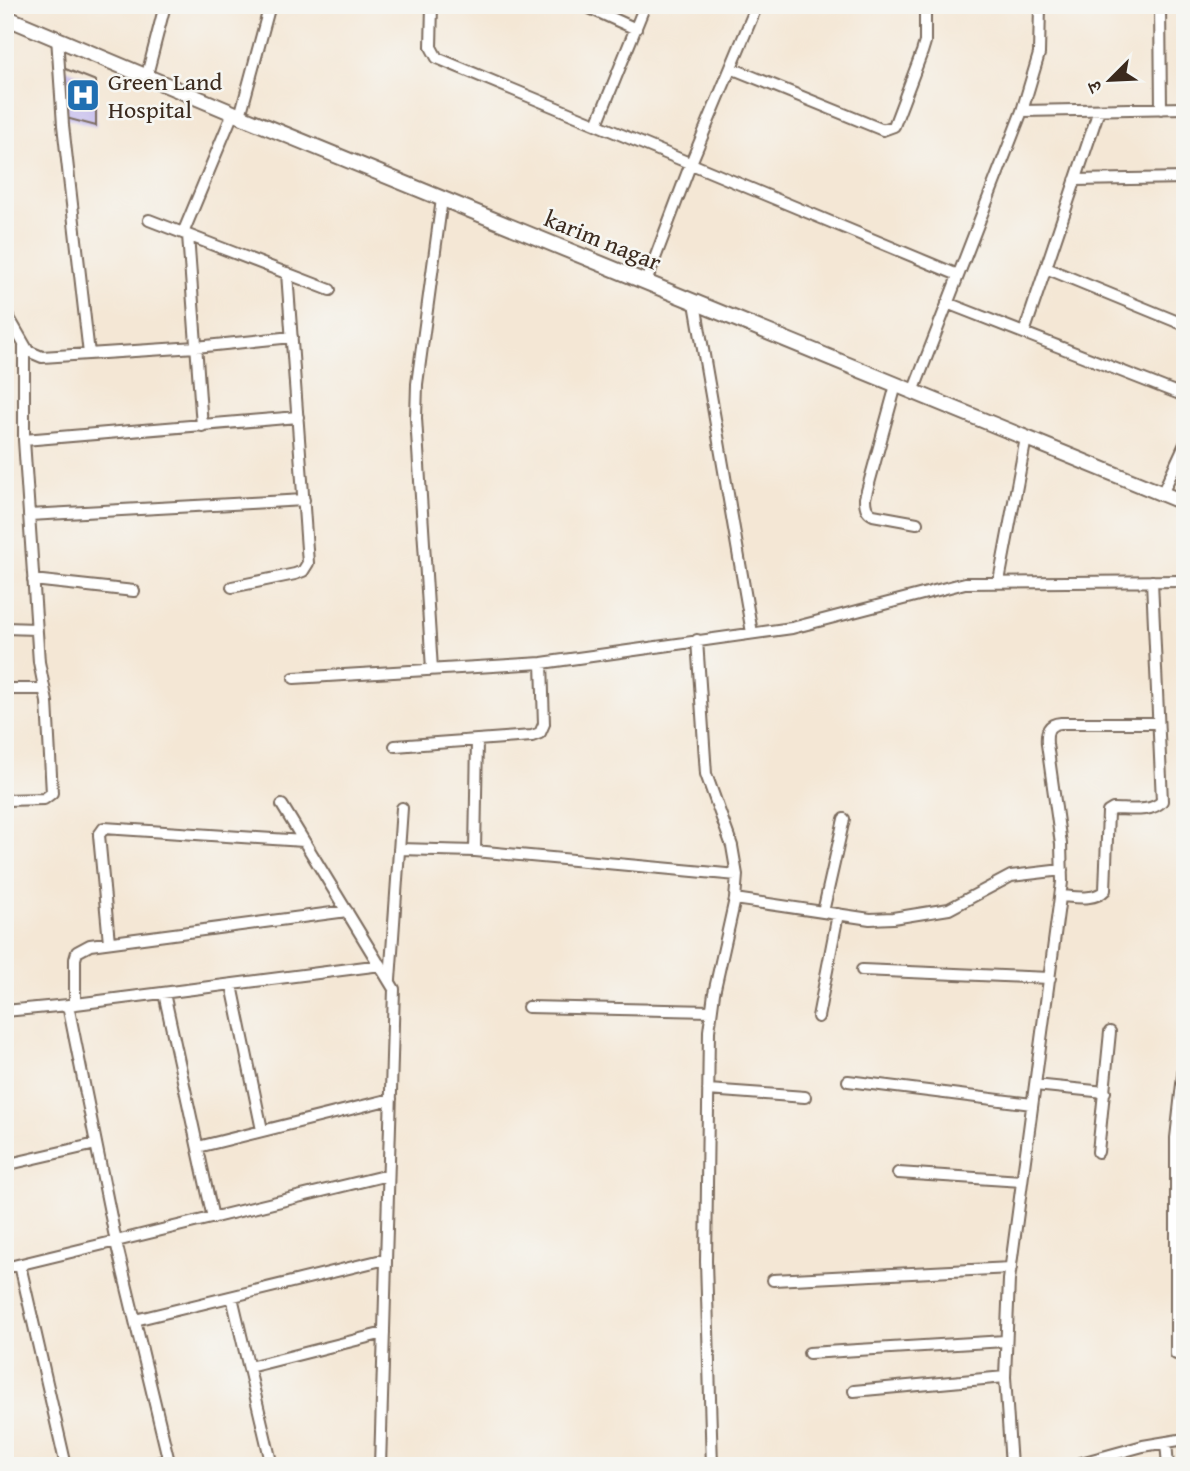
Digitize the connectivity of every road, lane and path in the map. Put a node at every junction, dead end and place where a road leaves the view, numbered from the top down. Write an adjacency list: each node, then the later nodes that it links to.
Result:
1 (165, 5): 14 (street)
2 (270, 5): 19 (street)
3 (432, 5): 20 (street)
4 (583, 5): 11 (street)
5 (645, 5): 11 (street)
6 (757, 5): 13 (street)
7 (925, 5): 13 (street)
8 (1040, 5): 18 (street)
9 (1160, 5): 16 (street)
10 (5, 17): 12 (street, karim nagar)
11 (636, 29): 20 (street)
12 (57, 37): 14 (street, karim nagar); 40 (street)
13 (731, 68): 21 (street)
14 (147, 75): 19 (street, karim nagar)
15 (1185, 108): 16 (street)
16 (1161, 109): 17 (street)
17 (1099, 110): 18 (street); 23 (street)
18 (1021, 111): 29 (street)
19 (237, 114): 24 (street, karim nagar); 26 (street)
20 (597, 124): 21 (street)
21 (691, 163): 29 (street); 30 (street)
22 (1185, 178): 23 (street)
23 (1075, 180): 27 (street)
24 (442, 199): 30 (street, karim nagar); 65 (street)
25 (149, 220): 26 (street)
26 (185, 234): 28 (street); 39 (street)
27 (1046, 268): 35 (street); 36 (street)
28 (287, 274): 31 (street); 37 (street)
29 (958, 275): 33 (street)
30 (646, 282): 32 (street, karim nagar)
31 (330, 290)
32 (695, 303): 41 (street, karim nagar); 62 (street)
33 (947, 303): 36 (street); 42 (street)
34 (5, 311): 38 (street)
35 (1185, 325)
36 (1024, 333): 43 (street)
37 (292, 337): 39 (street); 44 (street)
38 (24, 344): 40 (street); 47 (street)
39 (196, 348): 40 (street); 45 (street)
40 (89, 354)
41 (896, 385): 42 (street, karim nagar); 53 (street)
42 (913, 392): 46 (street, karim nagar)
43 (1185, 396)
44 (298, 417): 45 (street); 50 (street)
45 (202, 426): 47 (street)
46 (1026, 438): 49 (street, karim nagar); 55 (street)
47 (24, 440): 52 (street)
48 (1185, 444): 49 (street)
49 (1162, 494): 51 (street, karim nagar)
50 (304, 500): 52 (street); 58 (street)
51 (1185, 503)
52 (29, 515): 54 (street)
53 (917, 523)
54 (33, 580): 59 (street); 61 (street)
55 (999, 581): 56 (street); 62 (street)
56 (1152, 581): 57 (street); 69 (street)
57 (1185, 581)
58 (232, 587)
59 (134, 591)
60 (5, 628): 61 (street)
61 (36, 629): 68 (street)
62 (752, 633): 63 (street)
63 (698, 640): 64 (street); 80 (street)
64 (542, 663): 65 (street); 70 (street)
65 (432, 669): 66 (street)
66 (294, 678)
67 (5, 689): 68 (street)
68 (44, 689): 72 (street)
69 (1158, 723): 79 (street); 81 (street)
70 (477, 740): 71 (street); 78 (street)
71 (395, 746)
72 (5, 800)
73 (282, 805): 76 (street)
74 (402, 808): 77 (street)
75 (844, 819): 84 (street)
76 (304, 841): 83 (street); 86 (street)
77 (399, 849): 78 (street); 90 (street)
78 (475, 851): 80 (street)
79 (1062, 870): 81 (street); 85 (street)
80 (737, 875): 82 (street)
81 (1061, 897): 89 (street)
82 (734, 899): 84 (street); 96 (street)
83 (348, 911): 86 (street); 87 (street)
84 (823, 912): 85 (street)
85 (838, 914): 97 (street)
86 (109, 943): 93 (street)
87 (381, 965): 90 (street); 91 (street)
88 (862, 970): 89 (street)
89 (1050, 978): 101 (street)
90 (390, 981): 106 (street)
91 (232, 985): 92 (street); 108 (street)
92 (164, 993): 93 (street); 110 (street)
93 (71, 1004): 95 (street); 109 (street)
94 (527, 1007): 96 (street)
95 (5, 1011)
96 (711, 1011): 102 (street)
97 (818, 1017)
98 (1110, 1032): 104 (street)
99 (1185, 1056): 103 (street)
100 (848, 1081): 107 (street)
101 (1035, 1085): 104 (street); 107 (street)
102 (708, 1090): 105 (street); 140 (street)
103 (1183, 1090): 113 (street)
104 (1105, 1092): 111 (street)
105 (805, 1097)
106 (391, 1099): 108 (street); 115 (street)
107 (1032, 1104): 116 (street)
108 (262, 1130): 110 (street)
109 (96, 1144): 112 (street); 118 (street)
110 (198, 1147): 117 (street)
111 (1098, 1153)
112 (5, 1165)
113 (1180, 1171): 129 (street)
114 (898, 1173): 116 (street)
115 (388, 1175): 117 (street); 119 (street)
116 (1022, 1181): 122 (street)
117 (213, 1218): 118 (street)
118 (116, 1242): 120 (street); 125 (street)
119 (386, 1259): 124 (street); 126 (street)
120 (20, 1265): 121 (street); 136 (street)
121 (5, 1268)
122 (1011, 1268): 123 (street); 127 (street)
123 (773, 1280)
124 (232, 1297): 125 (street); 130 (street)
125 (135, 1320): 135 (street)
126 (384, 1333): 130 (street); 139 (street)
127 (1005, 1341): 128 (street); 131 (street)
128 (809, 1353)
129 (1176, 1354)
130 (249, 1367): 138 (street)
131 (1005, 1377): 132 (street); 141 (street)
132 (854, 1391)
133 (1185, 1439): 134 (street)
134 (1166, 1441): 142 (street); 143 (street)
135 (169, 1463): 137 (street)
136 (66, 1466)
137 (145, 1466)
138 (272, 1466)
139 (380, 1466)
140 (712, 1466)
141 (1011, 1466)
142 (1069, 1466)
143 (1168, 1466)

